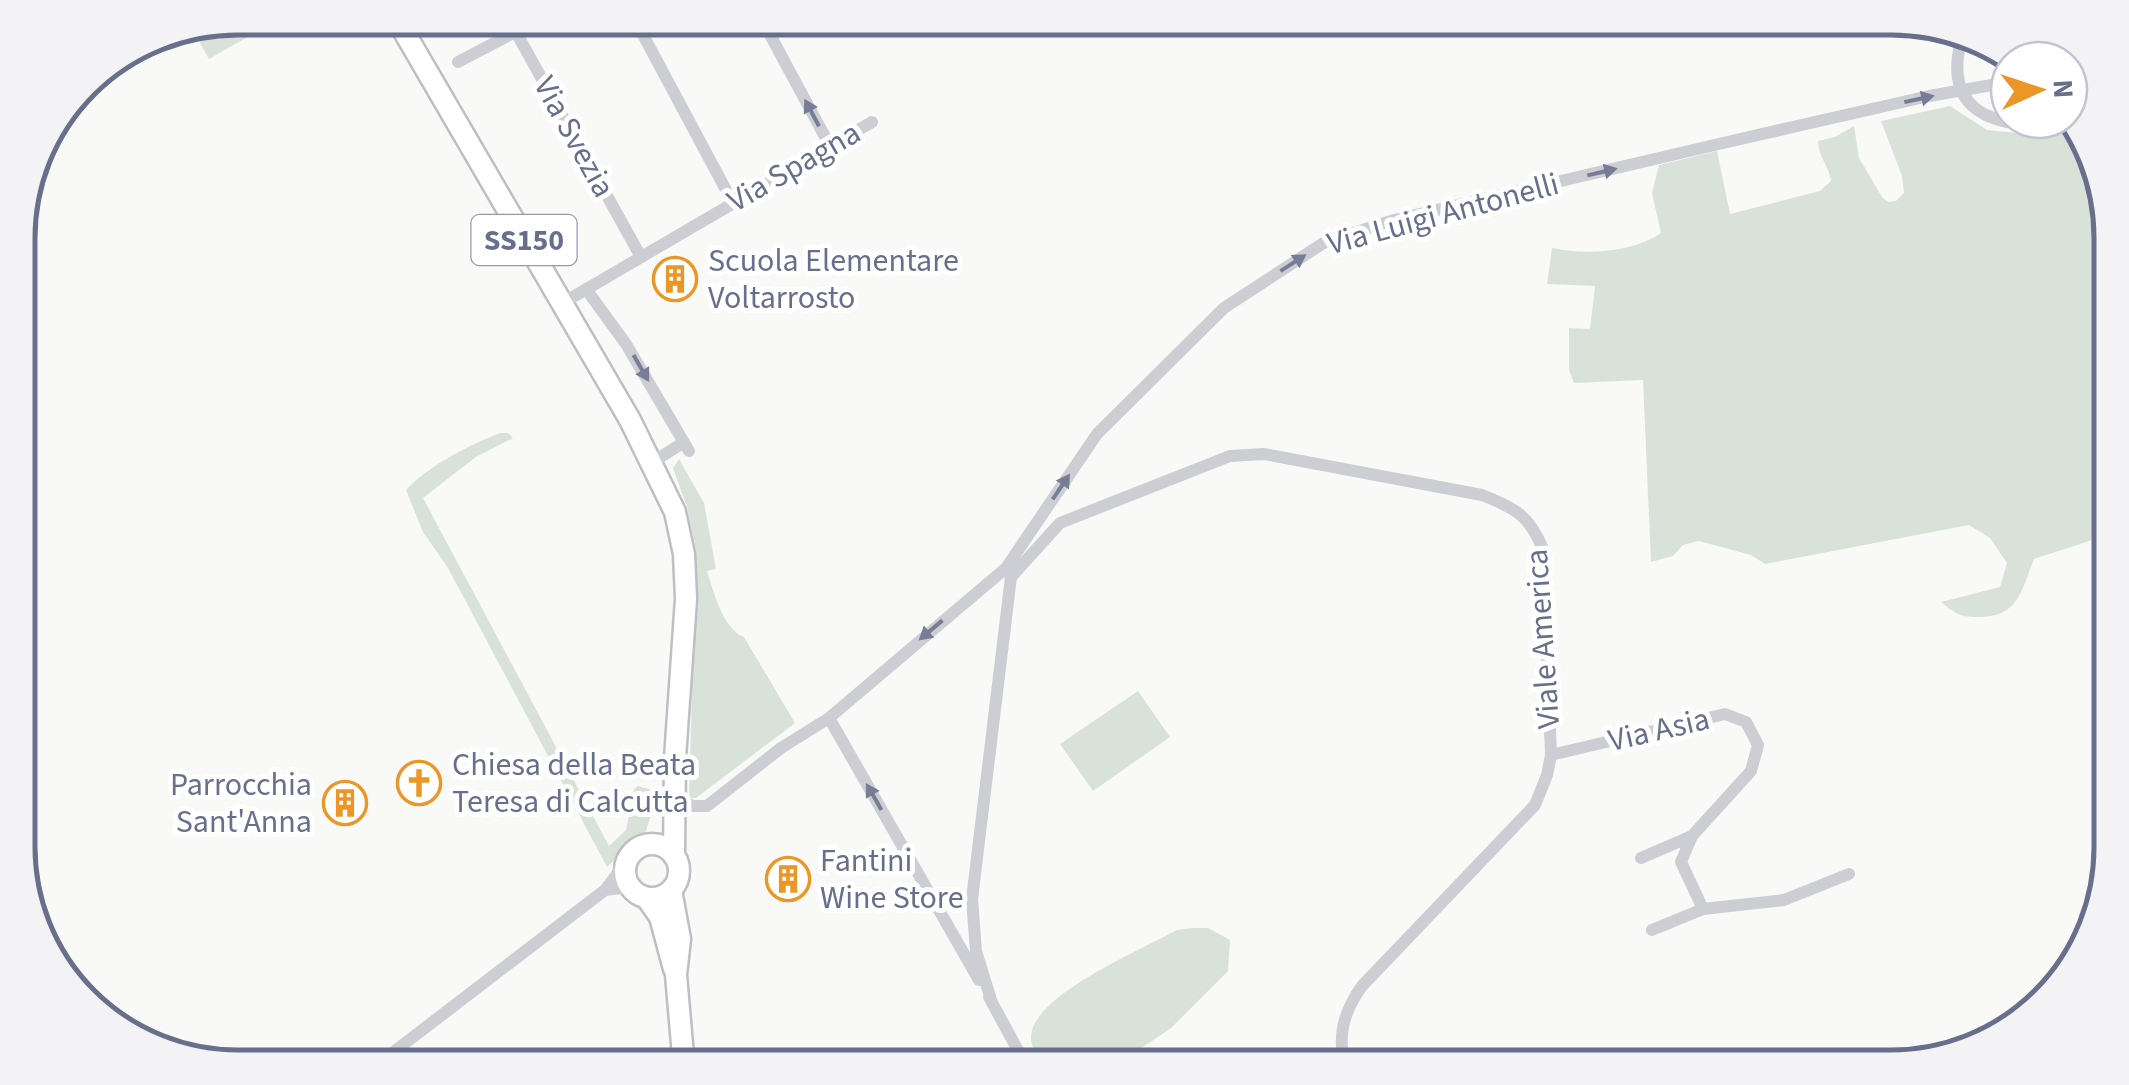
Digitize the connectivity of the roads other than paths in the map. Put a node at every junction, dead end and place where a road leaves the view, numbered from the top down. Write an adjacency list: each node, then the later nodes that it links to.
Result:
1 (406, 35): 16 (main road, SS150)
2 (510, 35): 7 (street)
3 (518, 35): 14 (street, Via Svezia)
4 (643, 35): 13 (street)
5 (770, 35): 12 (street, one-way to 5)
6 (1959, 47): 9 (street)
7 (458, 62)
8 (1989, 86): 9 (street, Via Luigi Antonelli)
9 (1961, 92): 10 (street); 18 (street, Via Luigi Antonelli, one-way to 9)
10 (1989, 116)
11 (872, 122): 12 (street, Via Spagna)
12 (830, 146): 13 (street, Via Spagna)
13 (734, 203): 14 (street, Via Spagna)
14 (641, 257): 15 (street, Via Spagna)
15 (586, 289): 16 (street, Via Spagna); 17 (street, one-way to 17)
16 (562, 304): 17 (main road, SS150)
17 (652, 462): 21 (main road, SS150)
18 (1009, 572): 19 (street, Via Luigi Antonelli, one-way to 19); 20 (street, Viale America); 34 (street)
19 (828, 718): 21 (street, Via Luigi Antonelli); 34 (street, one-way to 19)
20 (1551, 755): 22 (street, Via Asia); 38 (street, Viale America)
21 (674, 803): 23 (main road); 24 (main road, SS150)
22 (1692, 836): 25 (street, Via Asia); 31 (street)
23 (651, 844): 24 (main road); 26 (main road)
24 (674, 856): 29 (main road)
25 (1640, 858)
26 (626, 862): 28 (street); 30 (main road)
27 (1849, 874): 31 (street)
28 (605, 890): 30 (street); 35 (street)
29 (671, 890): 30 (main road); 33 (main road)
30 (638, 892): 33 (main road)
31 (1702, 909): 32 (street)
32 (1652, 930)
33 (676, 975): 36 (main road)
34 (992, 1003): 37 (street)
35 (397, 1050)
36 (682, 1050)
37 (1018, 1050)
38 (1343, 1050)

